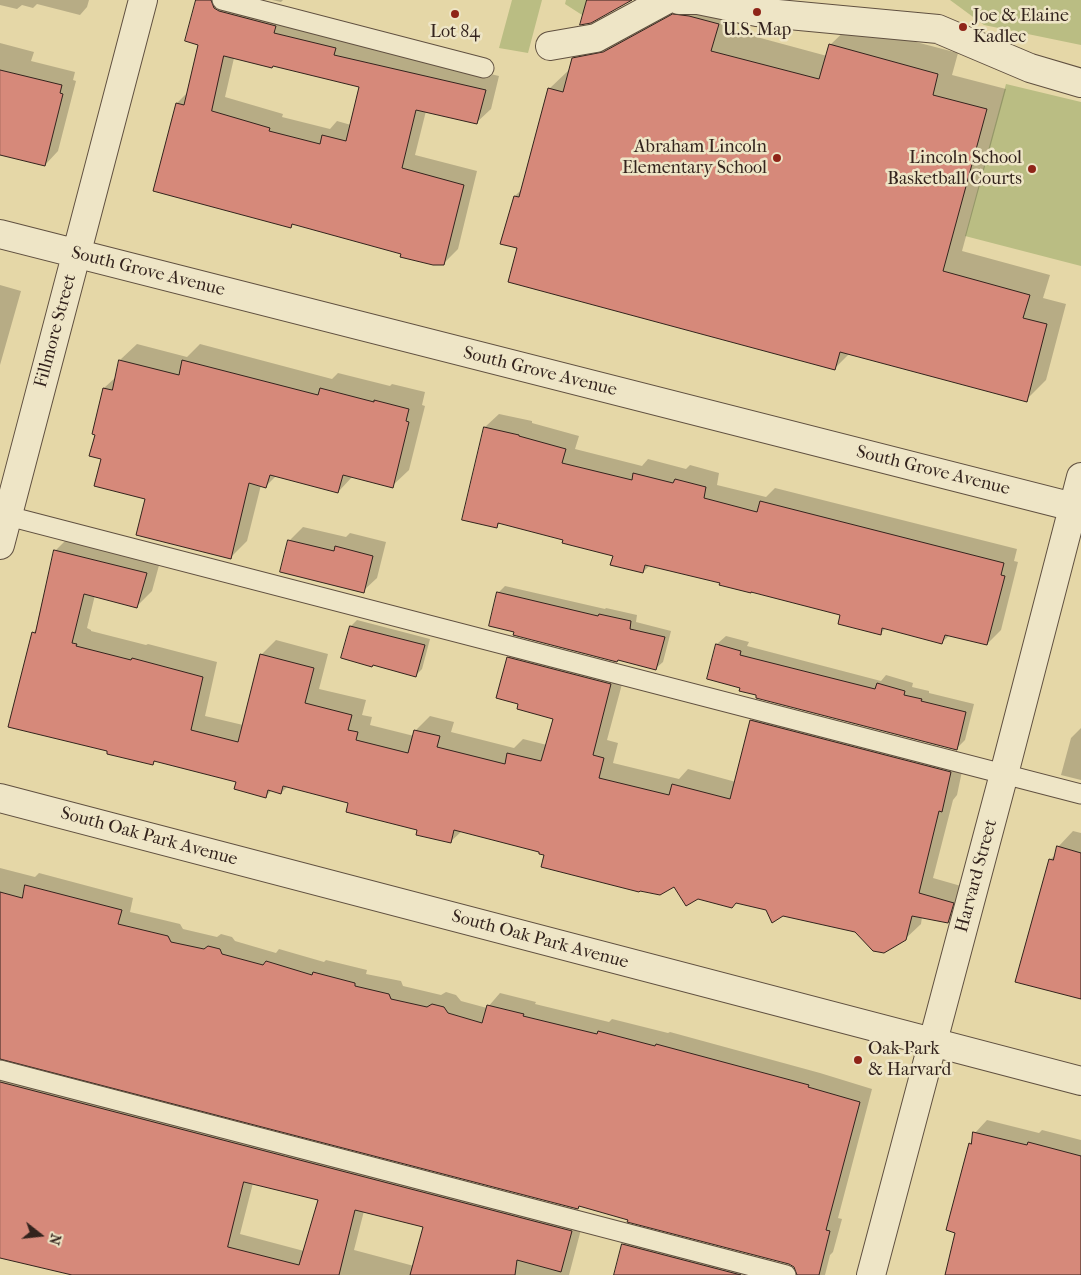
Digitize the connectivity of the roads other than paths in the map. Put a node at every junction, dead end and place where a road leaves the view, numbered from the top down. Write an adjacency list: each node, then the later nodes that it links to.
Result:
1 (143, 0): 9 (street, Fillmore Street)
2 (222, 0): 6 (lane)
3 (666, 0): 5 (street)
4 (679, 0): 7 (street)
5 (550, 46)
6 (484, 68)
7 (1081, 83)
8 (0, 234): 9 (street, South Grove Avenue)
9 (76, 254): 11 (street, South Grove Avenue); 12 (street, Fillmore Street)
10 (1081, 477): 11 (street, Harvard Street)
11 (1077, 508): 14 (street, Harvard Street)
12 (4, 515): 13 (street, Fillmore Street); 14 (lane)
13 (0, 545)
14 (1004, 774): 15 (lane); 17 (street, Harvard Street)
15 (1081, 794)
16 (0, 798): 17 (street, South Oak Park Avenue)
17 (932, 1043): 19 (street, South Oak Park Avenue); 21 (street, Harvard Street)
18 (0, 1070): 20 (lane)
19 (1081, 1081)
20 (786, 1275)
21 (871, 1275)

